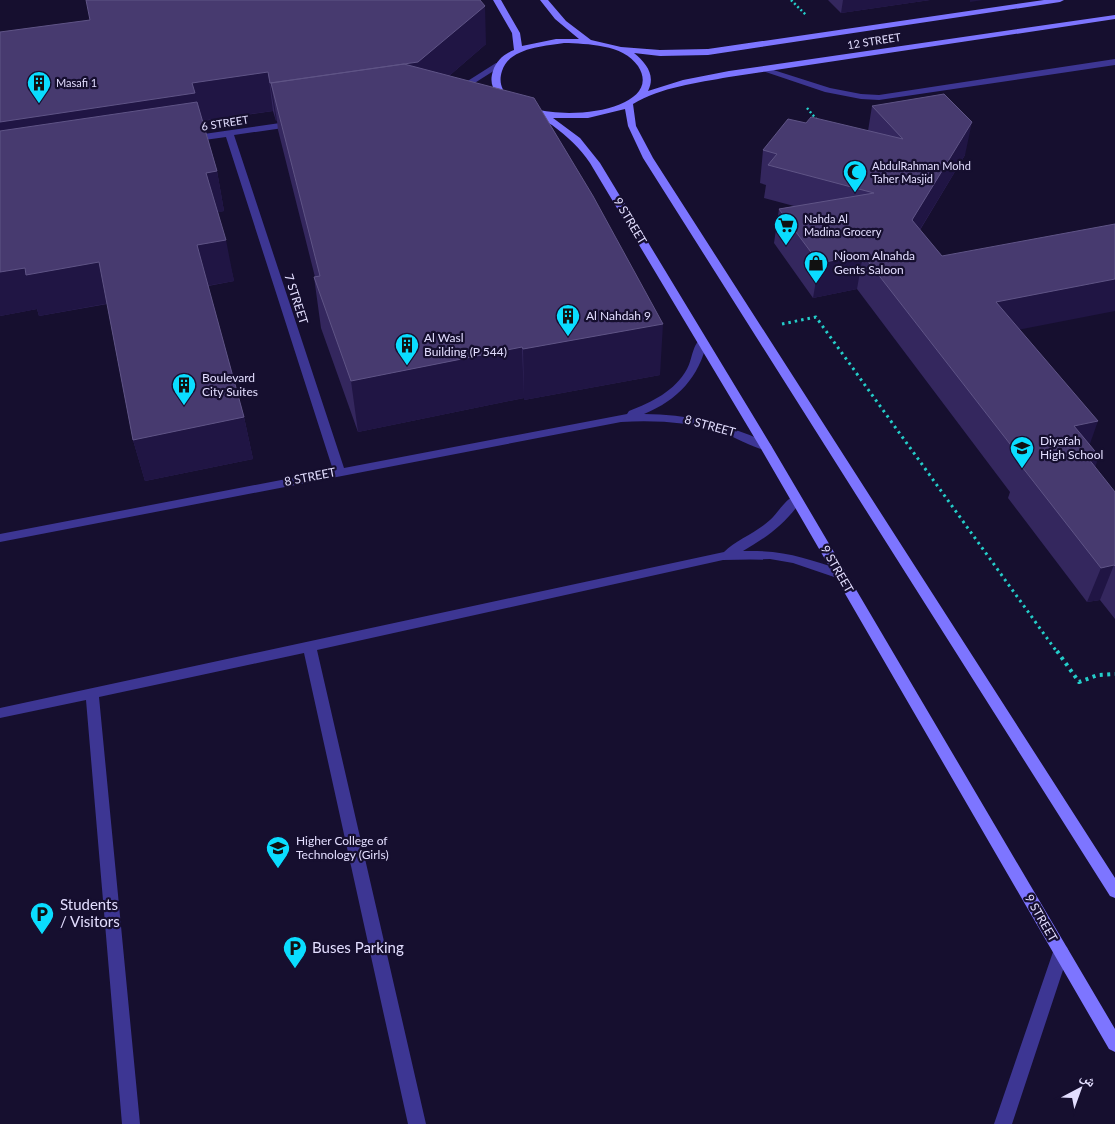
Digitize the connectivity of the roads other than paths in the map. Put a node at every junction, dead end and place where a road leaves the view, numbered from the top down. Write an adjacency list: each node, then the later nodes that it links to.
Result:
1 (498, 0): 7 (street)
2 (544, 0): 5 (street)
3 (1060, 0): 6 (street, 12 STREET)
4 (1115, 17): 10 (street, 12 STREET)
5 (590, 42): 6 (street); 7 (street)
6 (619, 50): 12 (street)
7 (518, 51): 9 (street)
8 (1115, 62): 10 (street)
9 (500, 65): 11 (street); 15 (street)
10 (761, 69): 12 (street, 12 STREET)
11 (452, 93)
12 (639, 96): 13 (street)
13 (629, 104): 16 (street); 31 (street)
14 (502, 105): 15 (street)
15 (519, 106): 16 (street)
16 (537, 112): 20 (street, 9 STREET)
17 (307, 122): 18 (street, 6 STREET)
18 (229, 133): 19 (street, 6 STREET); 23 (street, 7 STREET)
19 (181, 140)
20 (702, 342): 21 (street, 8 STREET); 22 (street, 9 STREET)
21 (621, 418): 22 (street, 8 STREET); 23 (street, 8 STREET)
22 (766, 447): 24 (street, 9 STREET)
23 (339, 471): 25 (street, 8 STREET)
24 (796, 499): 26 (street); 27 (street, 9 STREET)
25 (0, 538)
26 (723, 556): 27 (street); 28 (street)
27 (840, 574): 32 (street, 9 STREET)
28 (309, 646): 29 (street); 35 (street)
29 (92, 693): 30 (street); 34 (street)
30 (0, 713)
31 (1115, 891)
32 (1061, 952): 33 (street, 9 STREET); 36 (street)
33 (1115, 1044)
34 (131, 1124)
35 (418, 1124)
36 (1003, 1124)

